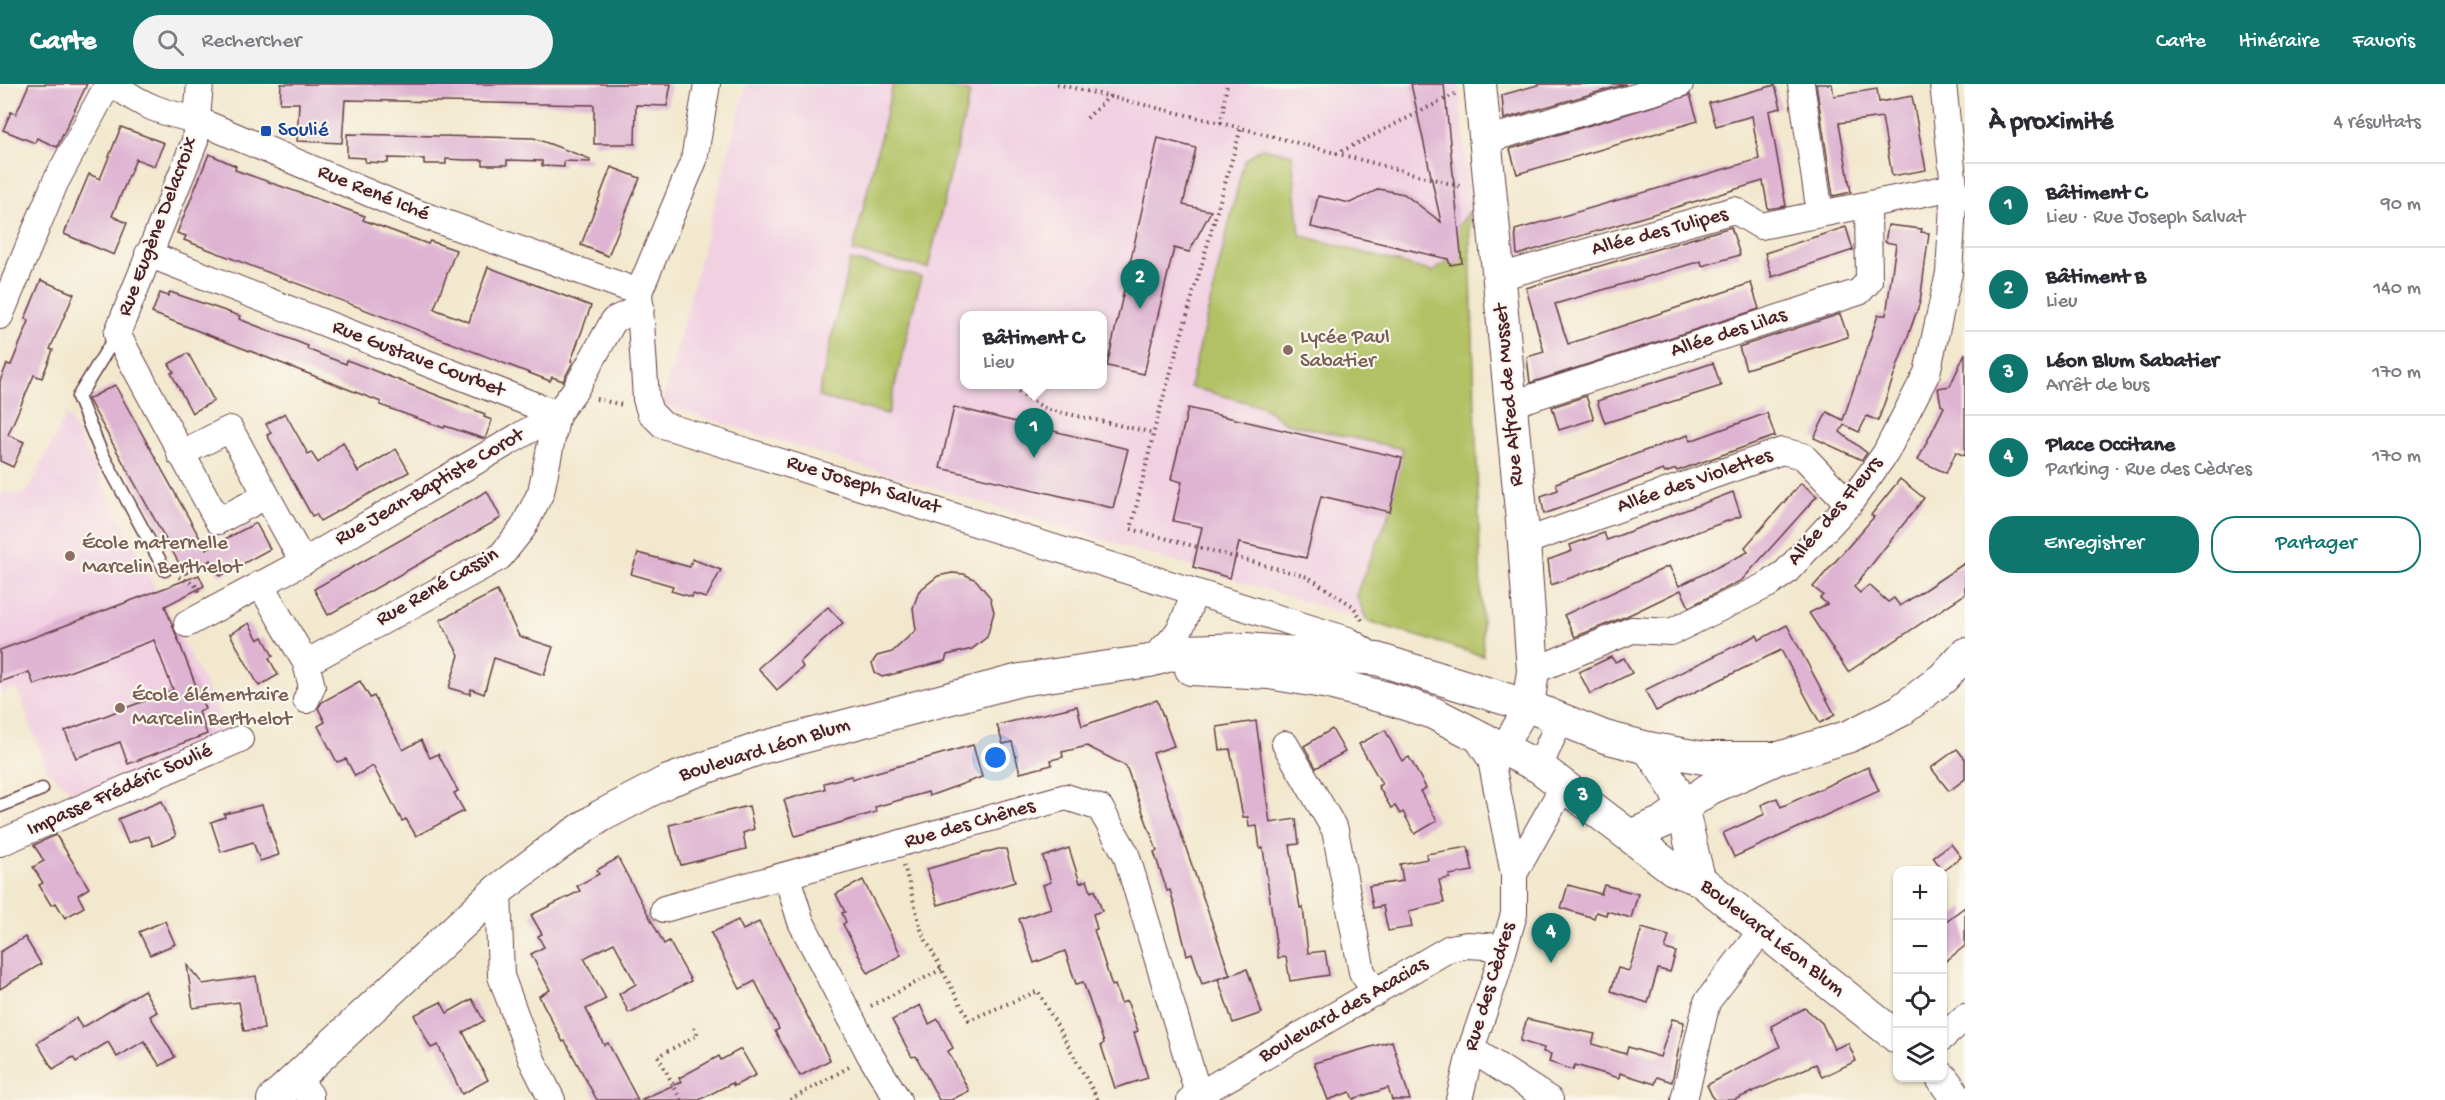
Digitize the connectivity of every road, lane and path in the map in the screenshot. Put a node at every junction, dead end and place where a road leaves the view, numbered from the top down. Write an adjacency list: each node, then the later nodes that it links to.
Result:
1 (108, 84): 25 (street)
2 (114, 84): 13 (street, Rue René Iché)
3 (200, 84): 13 (street, Rue Eugène Delacroix)
4 (707, 84): 24 (street)
5 (1057, 84): 11 (path)
6 (1227, 84): 14 (path)
7 (1680, 84): 16 (street)
8 (1801, 84): 21 (street)
9 (1942, 84): 18 (street, Allée des Fleurs)
10 (1470, 88): 16 (street, Rue Alfred de Musset); 17 (path)
11 (1110, 96): 12 (path); 14 (path)
12 (1087, 118)
13 (197, 120): 22 (street, Rue Eugène Delacroix); 24 (street, Rue René Iché)
14 (1221, 123): 15 (path)
15 (1242, 128): 17 (path); 32 (path)
16 (1486, 140): 23 (street, Rue Alfred de Musset)
17 (1335, 154): 19 (path)
18 (1959, 185): 20 (street, Allée des Tulipes); 35 (street, Allée des Fleurs)
19 (1454, 186)
20 (1868, 206): 21 (street, Allée des Tulipes); 29 (street, Allée des Lilas)
21 (1820, 214): 23 (street, Allée des Tulipes)
22 (148, 254): 26 (street, Rue Eugène Delacroix); 31 (street, Rue Gustave Courbet)
23 (1499, 277): 29 (street, Rue Alfred de Musset)
24 (640, 300): 28 (street); 30 (street)
25 (0, 316)
26 (117, 334): 33 (street); 38 (lane)
27 (1018, 392): 32 (path)
28 (572, 394): 30 (path); 31 (street)
29 (1512, 404): 36 (street, Rue Alfred de Musset)
30 (650, 411): 40 (street, Rue Joseph Salvat)
31 (556, 414): 37 (street, Rue Jean-Baptiste Corot); 46 (street, Rue René Cassin)
32 (1154, 433): 44 (path)
33 (180, 454): 34 (street); 34 (street)
34 (266, 496): 37 (street)
35 (1849, 504): 36 (street, Allée des Violettes); 47 (street, Allée des Fleurs)
36 (1524, 542): 47 (street, Rue Alfred de Musset)
37 (303, 562): 39 (street, Rue Jean-Baptiste Corot)
38 (165, 570): 41 (path)
39 (260, 584): 41 (street, Rue Jean-Baptiste Corot); 46 (street)
40 (1194, 592): 44 (street, Rue Joseph Salvat); 45 (street)
41 (211, 611): 42 (street, Rue Jean-Baptiste Corot)
42 (188, 624)
43 (1965, 654): 55 (street)
44 (1377, 659): 45 (street, Boulevard Léon Blum); 49 (street, Boulevard Léon Blum)
45 (1149, 661): 53 (street, Boulevard Léon Blum); 67 (street, Boulevard Léon Blum)
46 (306, 663): 48 (street)
47 (1533, 671): 49 (street, Rue Alfred de Musset)
48 (306, 699)
49 (1528, 706): 50 (street, Boulevard Léon Blum); 53 (street)
50 (1560, 720): 54 (street, Boulevard Léon Blum); 56 (street)
51 (240, 739): 62 (street, Impasse Frédéric Soulié)
52 (1285, 744): 72 (street)
53 (1489, 748): 56 (street, Boulevard Léon Blum); 64 (street, Rue des Cèdres)
54 (1648, 748): 55 (street, Boulevard Léon Blum); 60 (street)
55 (1779, 758): 60 (street)
56 (1539, 766): 57 (street, Boulevard Léon Blum)
57 (1564, 785): 61 (street, Boulevard Léon Blum); 64 (street, Rue des Cèdres)
58 (42, 789): 59 (lane)
59 (0, 806)
60 (1682, 808): 61 (street); 66 (street)
61 (1630, 836): 66 (street, Boulevard Léon Blum)
62 (0, 843)
63 (899, 845): 65 (street, Rue des Chênes); 71 (path); 84 (street, Rue des Chênes)
64 (1514, 874): 70 (street, Rue des Cèdres)
65 (787, 877): 68 (street, Rue des Chênes); 73 (street)
66 (1700, 880): 69 (street, Boulevard Léon Blum)
67 (498, 890): 83 (street, Boulevard Léon Blum); 86 (street)
68 (664, 909)
69 (1762, 930): 77 (street, Boulevard Léon Blum); 93 (street)
70 (1504, 947): 72 (street, Boulevard des Acacias); 78 (street, Rue des Cèdres)
71 (942, 969): 73 (path); 90 (path)
72 (1376, 993): 84 (street, Boulevard des Acacias)
73 (852, 1017): 79 (street)
74 (1965, 1017): 76 (street)
75 (694, 1028): 87 (path)
76 (1947, 1033)
77 (1893, 1034)
78 (1471, 1049): 91 (street, Rue des Cèdres); 92 (street)
79 (870, 1055): 88 (path); 89 (street)
80 (1947, 1075): 82 (street)
81 (1945, 1082): 94 (street)
82 (1965, 1086)
83 (303, 1089): 85 (street, Boulevard Léon Blum)
84 (1196, 1098)
85 (273, 1100)
86 (552, 1100)
87 (681, 1100)
88 (790, 1100)
89 (898, 1100)
90 (1098, 1100)
91 (1459, 1100)
92 (1550, 1100)
93 (1684, 1100)
94 (1958, 1100)

